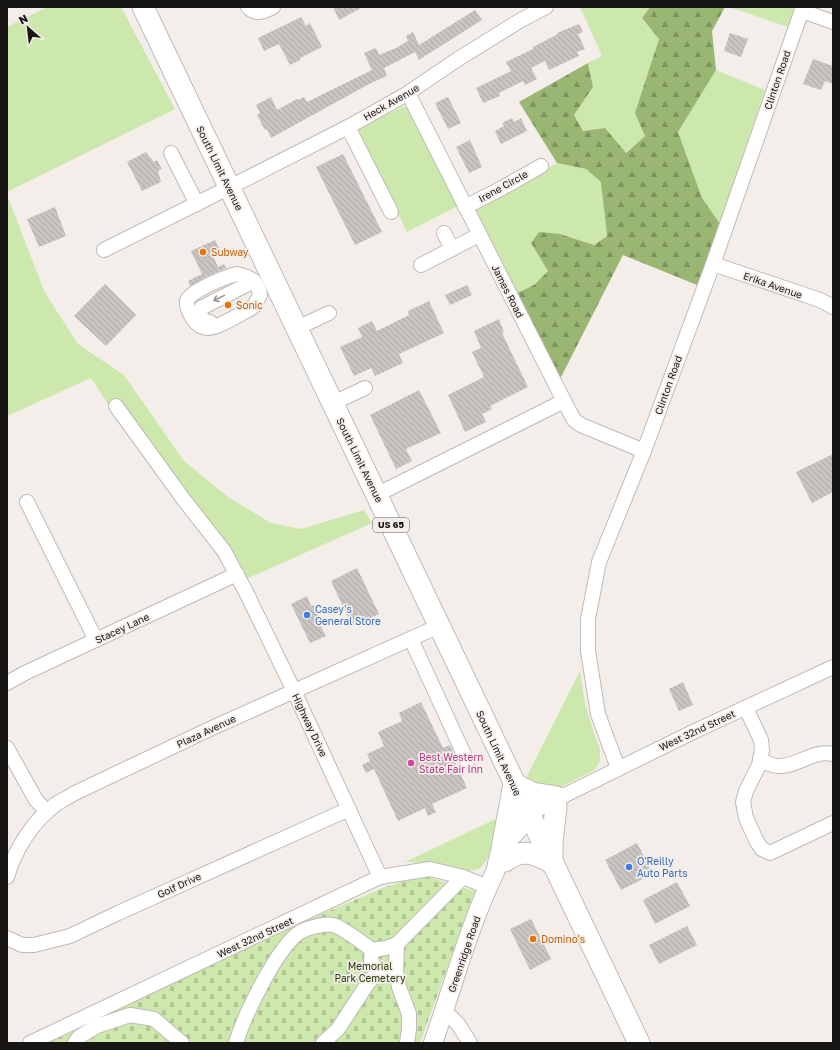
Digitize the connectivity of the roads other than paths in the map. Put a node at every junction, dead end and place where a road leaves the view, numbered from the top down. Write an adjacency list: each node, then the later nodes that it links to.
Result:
1 (143, 7): 11 (highway, South Limit Avenue / US 65)
2 (248, 7): 3 (street)
3 (273, 7)
4 (546, 7): 7 (street, Heck Avenue)
5 (802, 9): 6 (street); 19 (street, Clinton Road)
6 (833, 22)
7 (408, 93): 8 (street, Heck Avenue); 13 (street, James Road)
8 (348, 127): 11 (street, Heck Avenue); 14 (street)
9 (171, 153): 12 (street)
10 (541, 166): 13 (street, Irene Circle)
11 (230, 187): 12 (street, Heck Avenue); 21 (highway, South Limit Avenue / US 65)
12 (197, 204): 18 (street, Heck Avenue)
13 (465, 207): 16 (street, James Road)
14 (391, 212)
15 (444, 233): 17 (street)
16 (479, 235): 17 (street); 26 (street, James Road)
17 (452, 249): 20 (street)
18 (104, 250)
19 (713, 264): 22 (street, Erika Avenue); 29 (street, Clinton Road)
20 (421, 265)
21 (261, 280): 21 (street, one-way to 21); 24 (highway, South Limit Avenue / US 65)
22 (833, 307)
23 (329, 313): 24 (street)
24 (297, 328): 27 (highway, South Limit Avenue / US 65)
25 (365, 388): 27 (street)
26 (564, 401): 29 (street, James Road); 30 (street)
27 (333, 404): 30 (highway, South Limit Avenue / US 65)
28 (116, 406): 32 (street, Highway Drive)
29 (644, 451): 44 (street, Clinton Road)
30 (376, 495): 33 (highway, South Limit Avenue / US 65)
31 (27, 502): 35 (street)
32 (237, 574): 35 (street, Stacey Lane); 38 (street, Highway Drive)
33 (439, 626): 34 (street, Plaza Avenue); 45 (highway, South Limit Avenue / US 65)
34 (411, 639): 38 (street, Plaza Avenue); 43 (street)
35 (96, 640): 37 (street, Stacey Lane)
36 (833, 667): 39 (street, West 32nd Street)
37 (7, 683)
38 (294, 691): 47 (street, Highway Drive); 48 (street, Plaza Avenue)
39 (746, 708): 42 (street); 44 (street, West 32nd Street)
40 (7, 748): 48 (street)
41 (833, 754): 42 (street)
42 (760, 760): 50 (street)
43 (467, 761)
44 (618, 768): 46 (street, West 32nd Street)
45 (514, 784): 46 (highway); 49 (highway, South Limit Avenue / US 65); 51 (highway)
46 (559, 800): 49 (street, West 32nd Street); 52 (highway)
47 (349, 809): 54 (street, Highway Drive); 57 (street, Golf Drive)
48 (47, 812): 53 (street, Plaza Avenue)
49 (532, 821): 51 (main road, Greenridge Road); 52 (highway, South Limit Avenue / US 65)
50 (833, 824)
51 (501, 859): 52 (highway); 56 (main road, Greenridge Road)
52 (552, 863): 71 (highway, South Limit Avenue / US 65)
53 (7, 877)
54 (380, 877): 55 (street, West 32nd Street); 63 (street, West 32nd Street)
55 (464, 878): 56 (street, West 32nd Street); 58 (street)
56 (488, 887): 62 (main road, Greenridge Road)
57 (7, 938)
58 (397, 944): 59 (street); 60 (street)
59 (372, 950): 61 (street); 66 (street)
60 (396, 972): 61 (street); 68 (street)
61 (377, 973): 67 (street)
62 (445, 1011): 69 (main road, Greenridge Road); 70 (street)
63 (30, 1043)
64 (75, 1043): 65 (street)
65 (182, 1043)
66 (236, 1043)
67 (323, 1043)
68 (407, 1043)
69 (433, 1043)
70 (470, 1043)
71 (639, 1043)

